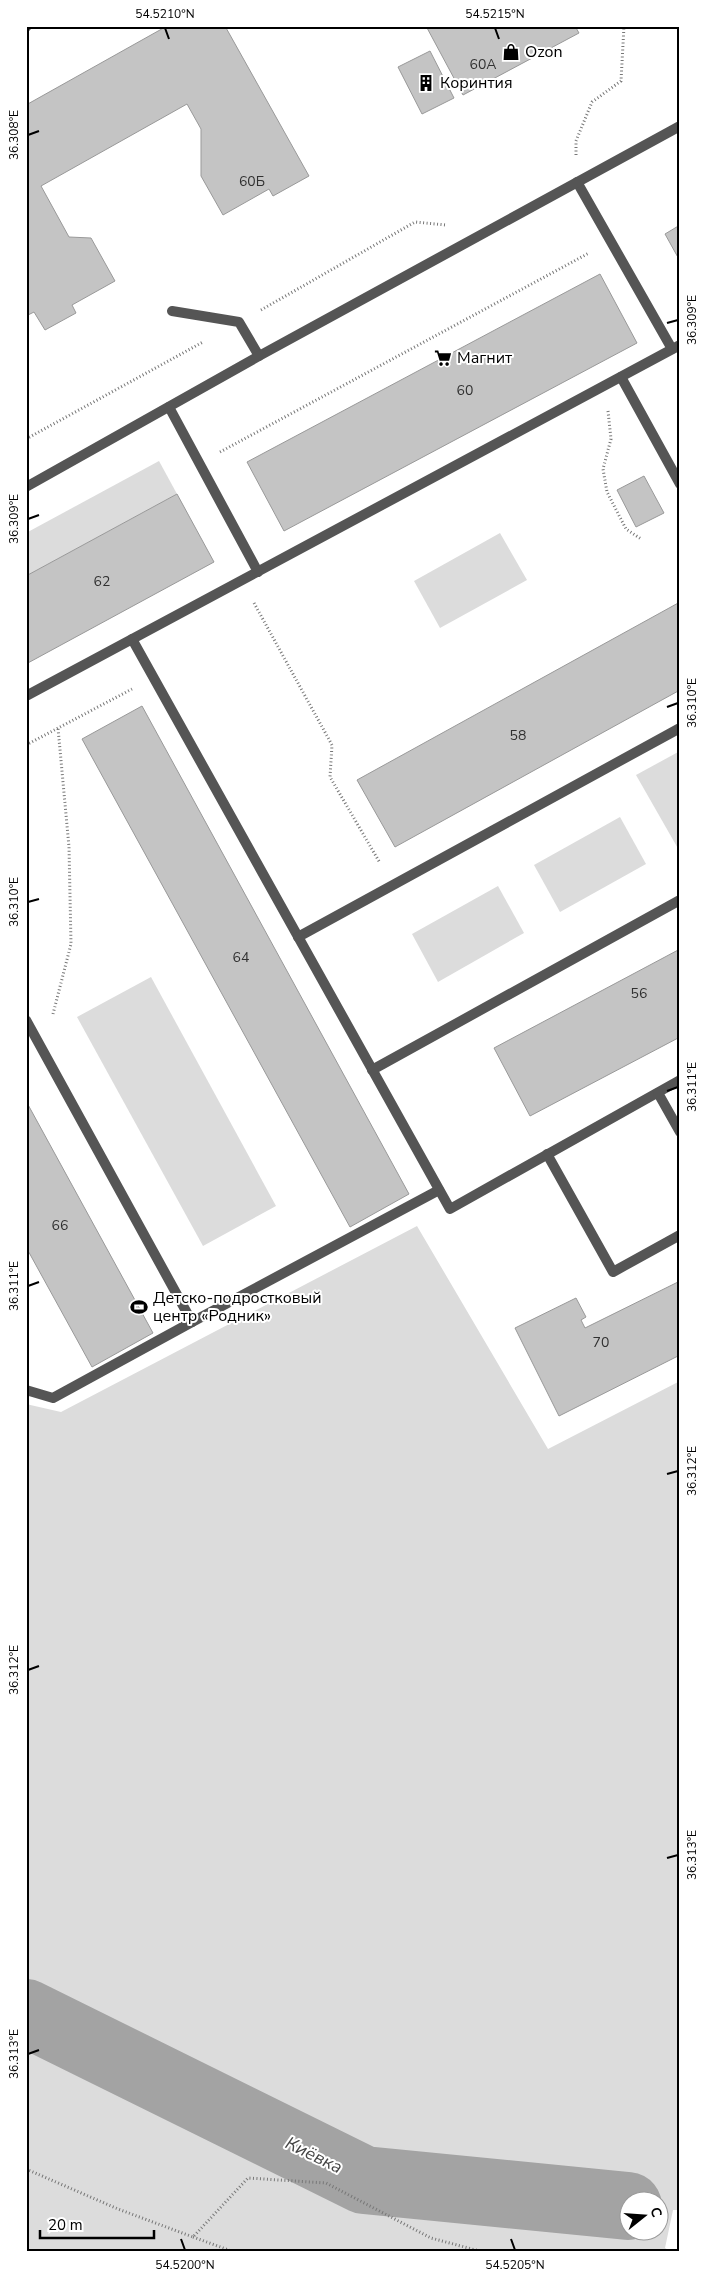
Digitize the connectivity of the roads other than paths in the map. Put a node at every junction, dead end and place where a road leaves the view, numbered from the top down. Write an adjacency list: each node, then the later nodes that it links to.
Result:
1 (680, 126): 2 (street)
2 (577, 182): 4 (street); 5 (street)
3 (172, 311): 5 (street)
4 (676, 347): 6 (street)
5 (259, 356): 7 (street)
6 (621, 377): 8 (street); 10 (street)
7 (169, 406): 9 (street); 10 (street)
8 (680, 484)
9 (26, 487)
10 (258, 572): 11 (street)
11 (132, 639): 12 (street); 15 (street)
12 (26, 696)
13 (680, 728): 15 (street)
14 (680, 900): 17 (street)
15 (298, 937): 17 (street)
16 (26, 1020): 24 (street)
17 (372, 1070): 22 (street)
18 (680, 1080): 19 (street)
19 (658, 1093): 20 (street); 21 (street)
20 (680, 1132)
21 (547, 1154): 22 (street); 23 (street)
22 (438, 1190): 24 (street)
23 (680, 1235)
24 (192, 1322): 25 (street)
25 (26, 1390)

